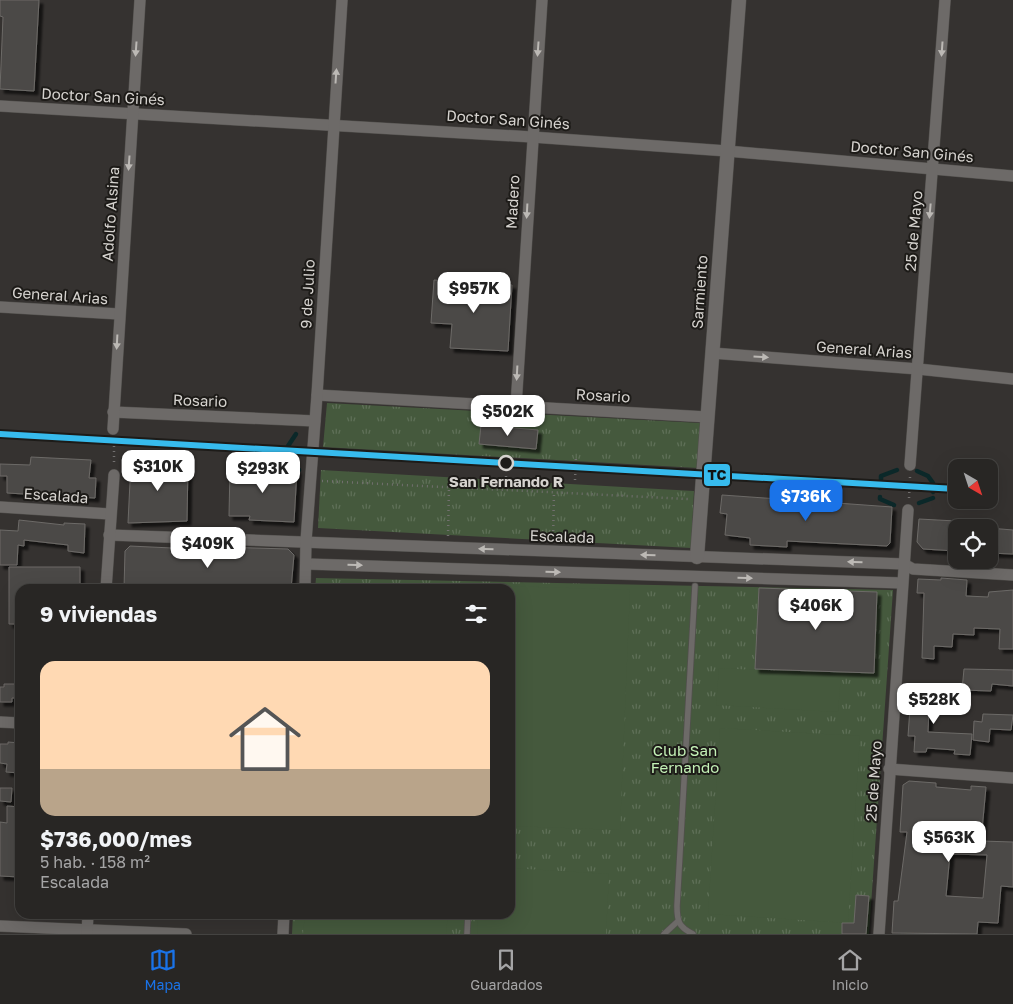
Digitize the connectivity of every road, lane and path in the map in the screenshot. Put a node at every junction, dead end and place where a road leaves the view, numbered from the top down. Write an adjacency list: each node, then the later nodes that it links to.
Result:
1 (140, 0): 7 (street, Adolfo Alsina, one-way to 7)
2 (342, 0): 8 (street, 9 de Julio, one-way to 2)
3 (542, 0): 9 (street, Madero, one-way to 9)
4 (739, 0): 10 (street, Sarmiento)
5 (945, 0): 11 (street, 25 de Mayo, one-way to 11)
6 (0, 106): 7 (street, Doctor San Ginés)
7 (132, 114): 8 (street, Doctor San Ginés); 14 (street, Adolfo Alsina, one-way to 14)
8 (332, 125): 9 (street, Doctor San Ginés); 18 (street, 9 de Julio)
9 (532, 137): 10 (street, Doctor San Ginés); 19 (street, Madero, one-way to 19)
10 (727, 151): 11 (street, Doctor San Ginés); 15 (street, Sarmiento)
11 (934, 169): 12 (street, Doctor San Ginés); 16 (street, 25 de Mayo, one-way to 16)
12 (1013, 176)
13 (0, 307): 14 (street, General Arias)
14 (119, 314): 20 (street, Adolfo Alsina, one-way to 20)
15 (712, 353): 16 (street, General Arias, one-way to 16); 21 (street, Sarmiento)
16 (918, 369): 17 (street, General Arias); 25 (street, 25 de Mayo)
17 (1013, 379)
18 (317, 396): 19 (street, Rosario); 22 (street, 9 de Julio)
19 (516, 406): 21 (street, Rosario)
20 (113, 412): 22 (street, Rosario); 23 (street, Adolfo Alsina)
21 (708, 417): 33 (street, Sarmiento)
22 (316, 420): 28 (street, 9 de Julio)
23 (113, 430): 26 (path)
24 (576, 456): 29 (path)
25 (910, 465): 35 (path)
26 (114, 475): 36 (street)
27 (506, 476): 31 (path)
28 (311, 480): 30 (path); 38 (street, 9 de Julio)
29 (575, 480)
30 (449, 487): 31 (path); 39 (path)
31 (506, 490): 32 (path)
32 (554, 492): 33 (path); 40 (path)
33 (701, 500): 41 (street, Sarmiento)
34 (0, 507): 36 (street, Escalada)
35 (908, 510): 43 (street, 25 de Mayo)
36 (110, 514): 37 (street)
37 (109, 535): 38 (street, Escalada); 47 (street)
38 (306, 541): 39 (street, Escalada); 42 (street, 9 de Julio)
39 (448, 548): 40 (street, Escalada, one-way to 39)
40 (553, 552): 41 (street, Escalada, one-way to 40)
41 (697, 557): 43 (street, Escalada, one-way to 41); 45 (street, Sarmiento)
42 (307, 564): 45 (street, one-way to 45); 48 (street, 9 de Julio)
43 (904, 564): 44 (street, Escalada); 46 (street, 25 de Mayo)
44 (1013, 575)
45 (696, 581): 46 (street, one-way to 46); 56 (lane)
46 (902, 583): 51 (street, 25 de Mayo)
47 (106, 584)
48 (305, 584)
49 (0, 722): 50 (street)
50 (15, 723)
51 (889, 769): 52 (street); 64 (street, 25 de Mayo)
52 (1013, 778)
53 (88, 919): 58 (street)
54 (284, 919): 60 (street)
55 (468, 919): 61 (lane)
56 (677, 922): 62 (lane); 63 (lane)
57 (0, 926): 58 (street)
58 (87, 932): 59 (street)
59 (186, 934)
60 (283, 934)
61 (467, 934)
62 (664, 934)
63 (693, 934)
64 (879, 934)

